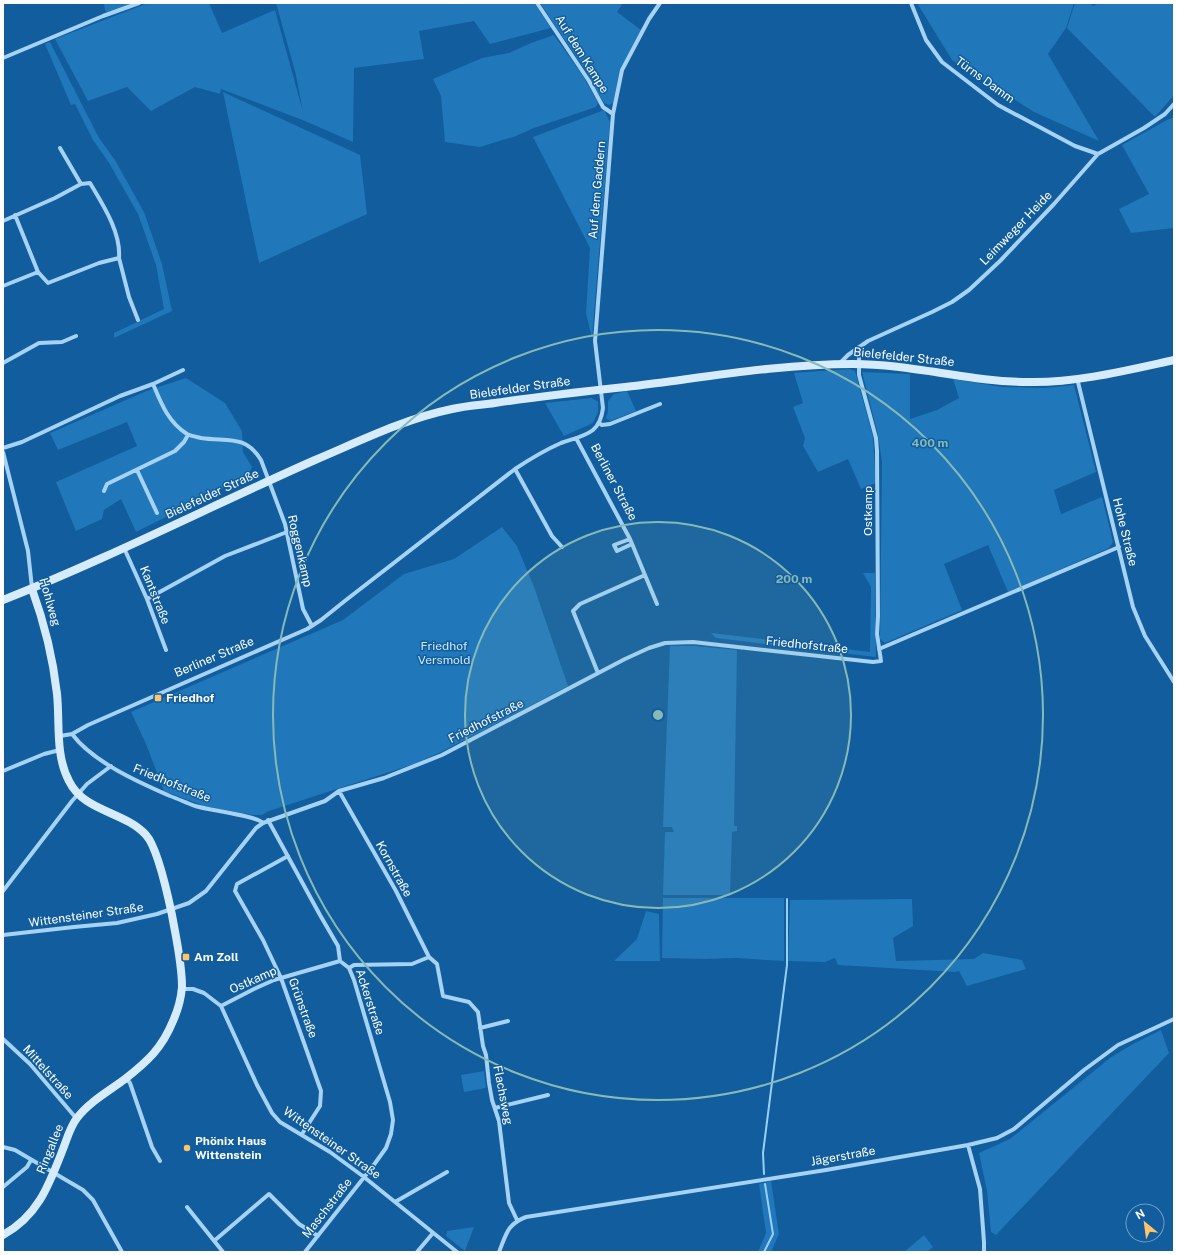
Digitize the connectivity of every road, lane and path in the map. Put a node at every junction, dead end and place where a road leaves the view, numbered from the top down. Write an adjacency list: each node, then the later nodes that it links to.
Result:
1 (139, 3): 5 (street)
2 (537, 3): 7 (street, Auf dem Kampe)
3 (660, 3): 7 (street, Auf dem Gaddern)
4 (911, 3): 9 (street, Türns Damm)
5 (3, 58)
6 (1174, 104): 9 (street, Leimweger Heide)
7 (613, 114): 26 (street, Auf dem Gaddern)
8 (60, 148): 10 (street)
9 (1098, 154): 18 (street, Leimweger Heide)
10 (81, 184): 11 (street); 13 (street)
11 (15, 215): 12 (street); 14 (street)
12 (3, 221)
13 (119, 258): 14 (street); 16 (street)
14 (38, 272): 15 (street)
15 (3, 286)
16 (138, 320)
17 (76, 336): 20 (street)
18 (859, 347): 21 (street, Leimweger Heide); 22 (street)
19 (1174, 360): 24 (main road, Bielefelder Straße)
20 (3, 363)
21 (839, 364): 22 (main road, Bielefelder Straße); 26 (main road, Bielefelder Straße)
22 (859, 364): 24 (main road, Bielefelder Straße); 50 (street, Ostkamp)
23 (183, 370): 25 (street)
24 (1077, 378): 42 (street, Hohe Straße)
25 (153, 384): 29 (street); 31 (street)
26 (602, 390): 28 (street, Berliner Straße); 35 (main road, Bielefelder Straße)
27 (660, 404): 28 (street, Berliner Straße)
28 (599, 423): 30 (street, Berliner Straße)
29 (188, 435): 34 (street); 35 (street, Roggenkamp)
30 (576, 438): 33 (street, Berliner Straße); 39 (street, Berliner Straße)
31 (3, 448)
32 (3, 452): 45 (street, Hohlweg)
33 (515, 469): 41 (street); 49 (street, Berliner Straße)
34 (137, 470): 36 (street); 37 (street)
35 (268, 481): 38 (street, Roggenkamp); 43 (main road, Bielefelder Straße)
36 (104, 491)
37 (157, 513)
38 (287, 532): 46 (street); 49 (street, Roggenkamp)
39 (630, 539): 40 (street, Berliner Straße); 40 (street, Berliner Straße)
40 (632, 544): 44 (street, Berliner Straße)
41 (562, 547)
42 (1119, 547): 50 (street); 54 (street, Hohe Straße)
43 (124, 548): 45 (main road, Bielefelder Straße); 46 (street, Kantstraße)
44 (645, 575): 48 (street, Berliner Straße); 53 (street)
45 (32, 589): 47 (main road, Bielefelder Straße); 56 (main road, Hohlweg)
46 (147, 599): 51 (street, Kantstraße)
47 (3, 600)
48 (657, 604)
49 (312, 626): 55 (street, Berliner Straße)
50 (879, 649): 52 (street, Ostkamp)
51 (166, 650)
52 (881, 660): 53 (street, Friedhofstraße)
53 (598, 673): 60 (street, Friedhofstraße)
54 (1174, 682)
55 (72, 734): 56 (street, Berliner Straße); 58 (street, Friedhofstraße)
56 (60, 736): 57 (main road)
57 (60, 750): 59 (street); 61 (main road)
58 (110, 766): 61 (street); 63 (street, Friedhofstraße)
59 (3, 771)
60 (339, 791): 62 (street, Friedhofstraße); 68 (street, Kornstraße)
61 (78, 794): 65 (street); 66 (main road)
62 (268, 820): 63 (street, Friedhofstraße); 64 (street, Ackerstraße)
63 (263, 823): 66 (street)
64 (288, 856): 69 (street, Ackerstraße); 71 (street, Grünstraße)
65 (3, 891)
66 (171, 910): 67 (street, Wittensteiner Straße); 72 (main road, Ringallee)
67 (3, 935)
68 (429, 957): 70 (street); 76 (street, Flachsweg)
69 (340, 961): 70 (street, Ackerstraße); 71 (street, Ostkamp)
70 (349, 968): 89 (street, Ackerstraße)
71 (281, 978): 73 (street, Ostkamp); 82 (street, Grünstraße)
72 (182, 989): 73 (street, Wittensteiner Straße); 78 (main road, Ringallee)
73 (220, 1006): 82 (street, Wittensteiner Straße)
74 (1174, 1019): 83 (street, Jägerstraße)
75 (508, 1022): 76 (street)
76 (480, 1028): 80 (street, Flachsweg)
77 (3, 1039): 81 (street, Mittelstraße)
78 (126, 1078): 81 (main road, Ringallee); 86 (street)
79 (548, 1095): 80 (street)
80 (495, 1108): 93 (street, Flachsweg)
81 (76, 1118): 88 (main road, Ringallee)
82 (302, 1134): 89 (street, Wittensteiner Straße)
83 (968, 1145): 93 (street, Jägerstraße); 104 (street)
84 (3, 1147): 85 (street)
85 (31, 1160): 88 (street); 90 (street)
86 (160, 1161)
87 (447, 1172): 91 (street)
88 (54, 1173): 95 (main road, Ringallee); 98 (street)
89 (364, 1177): 91 (street, Wittensteiner Straße); 96 (street, Maschstraße)
90 (3, 1187)
91 (395, 1202): 94 (street, Wittensteiner Straße)
92 (187, 1207): 97 (street)
93 (517, 1220): 103 (street)
94 (433, 1233): 101 (street); 102 (street, Wittensteiner Straße)
95 (3, 1236)
96 (318, 1236): 97 (street); 100 (street, Maschstraße)
97 (214, 1240): 99 (street)
98 (122, 1252)
99 (223, 1252)
100 (305, 1252)
101 (417, 1252)
102 (457, 1252)
103 (499, 1252)
104 (984, 1252)

